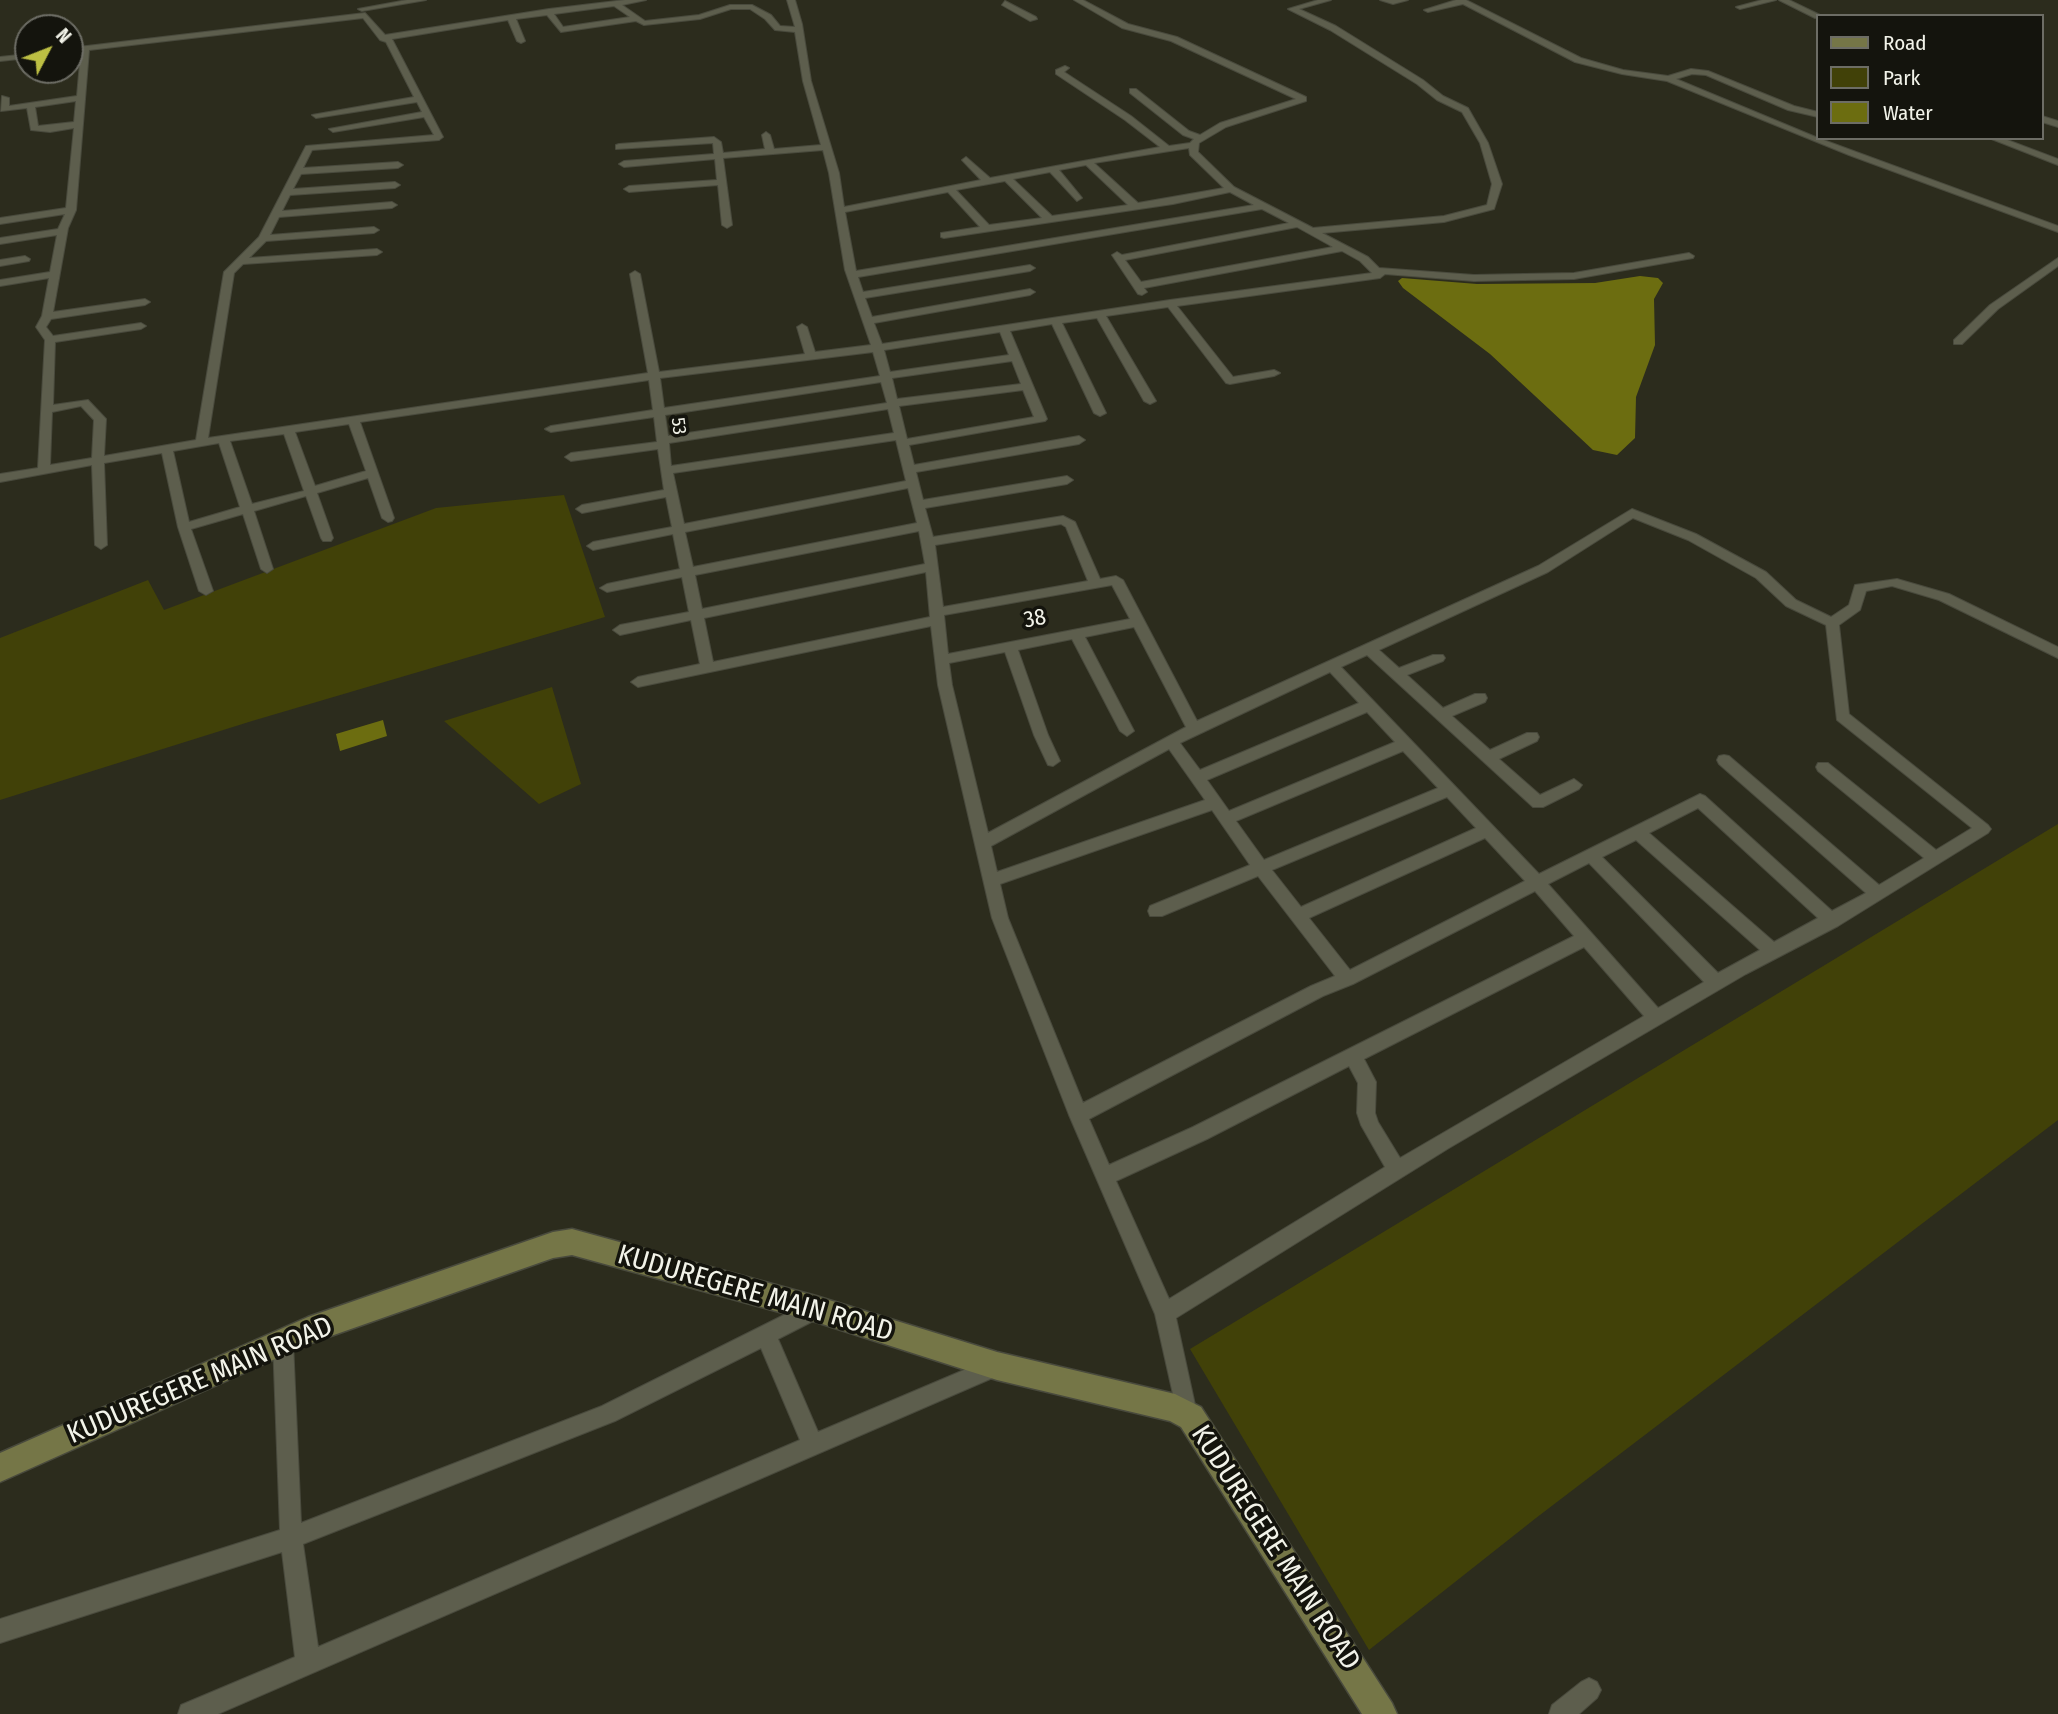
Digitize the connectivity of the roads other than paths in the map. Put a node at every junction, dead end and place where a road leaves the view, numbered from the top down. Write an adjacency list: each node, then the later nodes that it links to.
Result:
1 (356, 0): 19 (street)
2 (422, 0): 19 (street)
3 (642, 0): 15 (street)
4 (791, 0): 25 (street)
5 (1019, 0): 14 (street)
6 (1094, 0): 12 (street)
7 (1327, 0): 86 (street)
8 (1384, 0): 9 (street)
9 (1404, 0)
10 (1772, 0): 16 (street)
11 (1783, 0): 21 (street)
12 (1081, 1): 49 (street)
13 (1462, 1): 17 (street); 31 (street)
14 (1002, 2): 23 (street)
15 (617, 5): 20 (street); 24 (street)
16 (1740, 7)
17 (1428, 10)
18 (599, 11): 20 (street)
19 (363, 12): 26 (street); 28 (street)
20 (551, 14): 22 (street); 24 (street)
21 (1816, 15)
22 (511, 17): 26 (street); 27 (street)
23 (1033, 19)
24 (642, 24): 25 (street)
25 (798, 30): 52 (street)
26 (383, 37): 36 (street)
27 (521, 41)
28 (85, 49): 29 (street)
29 (84, 67)
30 (1065, 68): 53 (street)
31 (1669, 79): 38 (street); 43 (street)
32 (83, 84): 35 (street)
33 (1133, 91): 49 (street)
34 (5, 97): 37 (street)
35 (82, 98): 37 (street); 41 (street)
36 (419, 99): 39 (street); 40 (street)
37 (31, 106): 41 (street)
38 (1814, 113): 43 (street)
39 (428, 114): 42 (street); 62 (street)
40 (316, 115)
41 (80, 124): 75 (street)
42 (333, 129)
43 (1795, 130): 45 (street)
44 (766, 135): 54 (street)
45 (1816, 139)
46 (1820, 140): 50 (street)
47 (1842, 140): 50 (street)
48 (1998, 140): 58 (street)
49 (1198, 142): 53 (street); 69 (street)
50 (1832, 145): 83 (street)
51 (619, 147): 55 (street)
52 (826, 147): 54 (street); 76 (street)
53 (1168, 149): 57 (street)
54 (770, 152): 55 (street)
55 (719, 156): 60 (street); 64 (street)
56 (966, 160): 65 (street)
57 (1088, 162): 61 (street); 73 (street)
58 (2058, 162)
59 (398, 164): 62 (street)
60 (624, 164)
61 (1053, 169): 63 (street); 71 (street)
62 (297, 171): 70 (street)
63 (1007, 178): 65 (street); 78 (street)
64 (722, 181): 67 (street); 81 (street)
65 (989, 182): 68 (street)
66 (395, 185): 70 (street)
67 (629, 189)
68 (950, 189): 76 (street); 82 (street)
69 (1231, 189): 73 (street); 74 (street)
70 (287, 192): 77 (street)
71 (1077, 198)
72 (392, 205): 77 (street)
73 (1135, 206): 78 (street)
74 (1265, 206): 80 (street); 101 (street)
75 (71, 210): 79 (street); 85 (street)
76 (841, 210): 101 (street)
77 (276, 214): 88 (street)
78 (1048, 218): 82 (street)
79 (0, 220)
80 (1299, 224): 86 (street); 103 (street)
81 (727, 225)
82 (985, 227): 87 (street)
83 (2058, 229)
84 (374, 230): 88 (street)
85 (63, 231): 89 (street); 98 (street)
86 (1312, 231): 90 (street)
87 (944, 235)
88 (263, 237): 94 (street)
89 (0, 242)
90 (1343, 247): 100 (street); 103 (street)
91 (377, 252): 94 (street)
92 (1689, 256): 100 (street)
93 (26, 259): 96 (street)
94 (243, 261): 137 (street)
95 (2058, 261): 117 (street)
96 (0, 263)
97 (1030, 268): 105 (street)
98 (55, 274): 102 (street); 110 (street)
99 (635, 274): 123 (street, 53)
100 (1379, 274): 107 (street)
101 (852, 275): 105 (street)
102 (0, 283)
103 (1138, 285): 108 (street)
104 (1030, 292): 111 (street)
105 (859, 296): 111 (street)
106 (145, 302): 110 (street)
107 (1170, 303): 108 (street); 121 (street)
108 (1152, 306): 109 (street)
109 (1100, 314): 112 (street); 125 (street)
110 (47, 316): 116 (street)
111 (868, 321): 118 (street)
112 (1056, 321): 115 (street); 129 (street)
113 (141, 326): 116 (street)
114 (802, 327): 119 (street)
115 (1004, 329): 118 (street); 120 (street)
116 (50, 340): 127 (street)
117 (1958, 342)
118 (877, 348): 119 (street); 122 (street)
119 (810, 357): 123 (street)
120 (1016, 357): 122 (street); 124 (street)
121 (1274, 373)
122 (886, 377): 126 (street); 128 (street)
123 (655, 382): 128 (street, 53); 130 (street)
124 (1028, 386): 126 (street); 133 (street)
125 (1150, 401)
126 (892, 404): 133 (street); 136 (street)
127 (46, 410): 140 (street); 141 (street)
128 (659, 413): 131 (street); 136 (street, 53)
129 (1100, 413)
130 (354, 421): 132 (street); 143 (street)
131 (551, 429)
132 (289, 431): 134 (street); 147 (street)
133 (902, 439): 142 (street); 144 (street)
134 (224, 440): 137 (street); 151 (street)
135 (1079, 440): 144 (street)
136 (663, 442): 139 (street); 142 (street, 53)
137 (201, 443): 138 (street)
138 (167, 448): 140 (street); 153 (street)
139 (571, 457)
140 (98, 459): 141 (street); 157 (street)
141 (44, 470): 145 (street)
142 (666, 470): 148 (street, 53)
143 (370, 474): 147 (street); 152 (street)
144 (911, 476): 149 (street); 154 (street)
145 (0, 478)
146 (1067, 480): 149 (street)
147 (306, 492): 151 (street); 156 (street)
148 (671, 492): 150 (street); 154 (street, 53)
149 (918, 505): 155 (street)
150 (582, 509)
151 (247, 510): 153 (street); 160 (street)
152 (388, 518)
153 (184, 527): 164 (street)
154 (679, 530): 158 (street); 161 (street, 53)
155 (926, 534): 159 (street); 161 (street); 162 (street)
156 (327, 538)
157 (101, 545)
158 (593, 546)
159 (931, 567): 165 (street); 166 (street)
160 (267, 569)
161 (688, 572): 163 (street); 165 (street, 53)
162 (1096, 584): 166 (street); 167 (street)
163 (607, 588)
164 (206, 591)
165 (696, 614): 169 (street); 176 (street, 53)
166 (937, 616): 175 (street); 176 (street)
167 (1137, 622): 170 (street, 38); 183 (street)
168 (1832, 623): 172 (street); 173 (street); 201 (street)
169 (620, 630)
170 (1076, 634): 171 (street, 38); 184 (street)
171 (1010, 646): 175 (street, 38); 189 (street)
172 (1368, 648): 177 (street); 178 (street)
173 (2058, 653)
174 (1438, 658): 178 (street)
175 (942, 660): 199 (street)
176 (707, 665): 179 (street)
177 (1331, 665): 181 (street); 183 (street)
178 (1397, 674): 182 (street)
179 (638, 682)
180 (1480, 698): 182 (street)
181 (1369, 705): 187 (street); 192 (street)
182 (1442, 715): 188 (street)
183 (1194, 729): 186 (street)
184 (1126, 731)
185 (1532, 737): 188 (street)
186 (1172, 742): 192 (street); 199 (street)
187 (1406, 744): 194 (street); 196 (street)
188 (1489, 757): 193 (street)
189 (1053, 761)
190 (1724, 761): 205 (street)
191 (1823, 767): 201 (street)
192 (1197, 778): 195 (street)
193 (1574, 786)
194 (1449, 790): 197 (street); 202 (street)
195 (1215, 803): 196 (street); 203 (street)
196 (1226, 819): 202 (street)
197 (1487, 830): 204 (street); 207 (street)
198 (1636, 831): 200 (street); 208 (street); 210 (street)
199 (982, 843): 203 (street)
200 (1591, 855): 204 (street); 212 (street)
201 (1934, 857): 205 (street)
202 (1261, 868): 206 (street); 207 (street)
203 (991, 881): 215 (street)
204 (1538, 884): 209 (street); 211 (street)
205 (1878, 894): 208 (street)
206 (1156, 911)
207 (1298, 916): 211 (street)
208 (1832, 921): 210 (street)
209 (1586, 938): 213 (street); 214 (street)
210 (1773, 951): 212 (street)
211 (1347, 979): 215 (street)
212 (1716, 983): 213 (street)
213 (1656, 1017): 216 (street)
214 (1353, 1056): 216 (street); 217 (street)
215 (1078, 1115): 217 (street)
216 (1397, 1170): 219 (street)
217 (1104, 1177): 219 (street)
218 (816, 1309): 220 (street); 221 (street, KUDUREGERE MAIN ROAD); 222 (street, KUDUREGERE MAIN ROAD)
219 (1165, 1313): 223 (street)
220 (766, 1336): 224 (street); 226 (street)
221 (283, 1342): 225 (street, KUDUREGERE MAIN ROAD); 226 (street)
222 (997, 1366): 223 (street, KUDUREGERE MAIN ROAD); 224 (street)
223 (1186, 1414): 231 (street, KUDUREGERE MAIN ROAD)
224 (813, 1445): 228 (street)
225 (0, 1468)
226 (291, 1538): 227 (street); 228 (street)
227 (0, 1631)
228 (308, 1663): 230 (street)
229 (1589, 1690): 232 (street)
230 (190, 1714)
231 (1381, 1714)
232 (1561, 1714)

